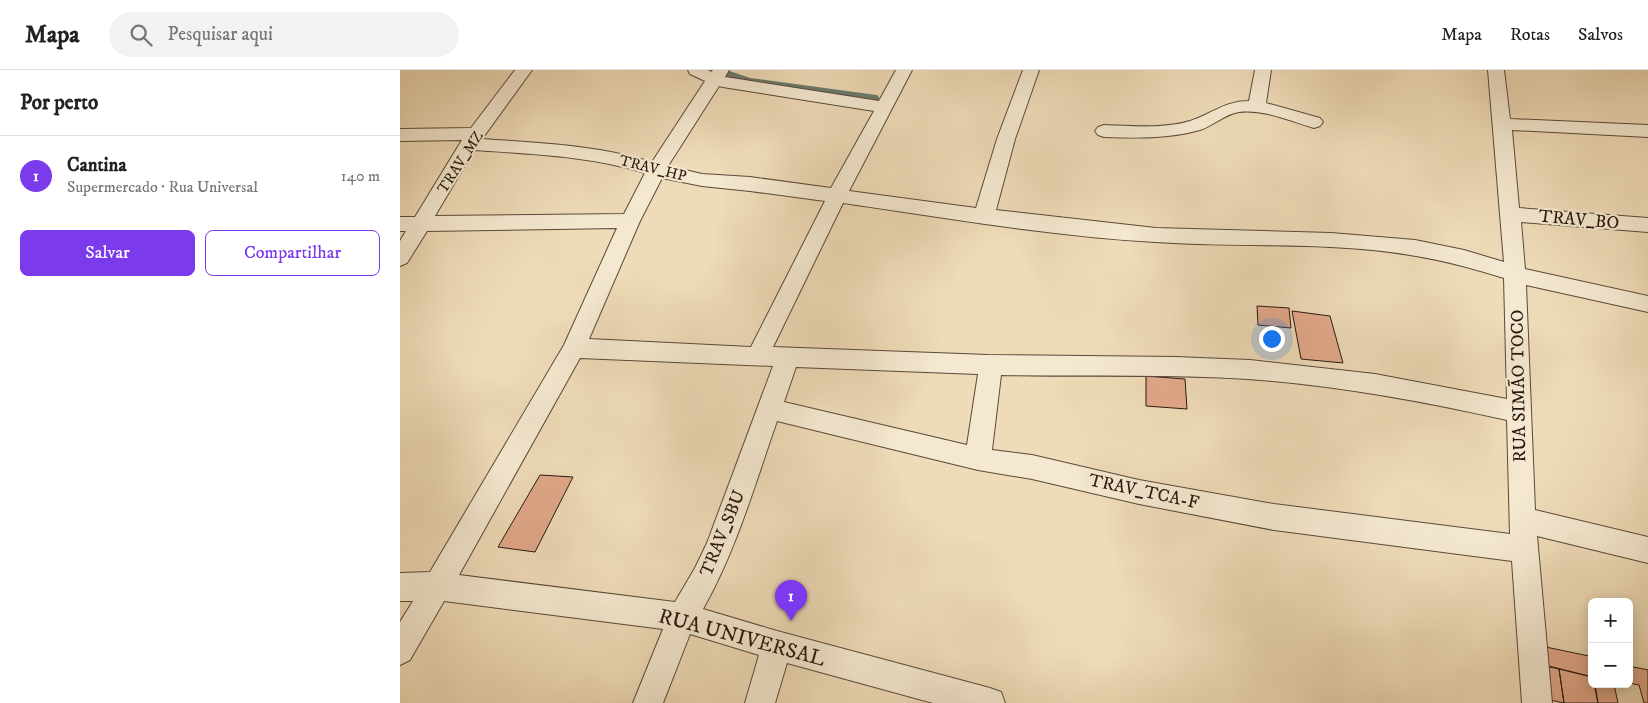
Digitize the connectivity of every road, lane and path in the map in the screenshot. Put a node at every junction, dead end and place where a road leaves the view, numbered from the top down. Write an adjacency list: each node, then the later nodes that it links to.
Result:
1 (524, 70): 14 (street, TRAV_MZ)
2 (904, 70): 7 (street)
3 (1031, 70): 18 (street)
4 (1263, 70): 8 (street)
5 (1496, 70): 10 (street, RUA SIMÃO TOCO)
6 (711, 73): 7 (street); 15 (street)
7 (884, 107): 16 (street)
8 (1258, 108): 9 (street); 12 (street)
9 (1314, 122)
10 (1502, 124): 11 (street); 17 (street, RUA SIMÃO TOCO)
11 (1648, 131)
12 (1104, 132)
13 (400, 135): 14 (street, TRAV_HP)
14 (473, 139): 15 (street, TRAV_HP); 21 (street, TRAV_MZ)
15 (656, 170): 16 (street, TRAV_HP); 19 (street)
16 (837, 196): 18 (street, TRAV_HP); 27 (street)
17 (1510, 214): 22 (street, TRAV_BO); 24 (street, RUA SIMÃO TOCO)
18 (984, 216): 24 (street, TRAV_HP)
19 (630, 221): 21 (street); 26 (street)
20 (400, 224): 21 (street)
21 (421, 224): 23 (street, TRAV_MZ)
22 (1648, 225)
23 (400, 258)
24 (1515, 273): 25 (street, TRAV_HP); 31 (street, RUA SIMÃO TOCO)
25 (1648, 304)
26 (574, 348): 27 (street); 36 (street)
27 (757, 357): 28 (street)
28 (788, 358): 29 (street); 30 (street, TRAV_SBU)
29 (991, 365): 31 (street); 32 (street)
30 (769, 409): 32 (street, TRAV_TCA-F); 38 (street, TRAV_SBU)
31 (1518, 412): 33 (street, RUA SIMÃO TOCO)
32 (978, 459): 34 (street, TRAV_TCA-F)
33 (1522, 520): 34 (street, RUA SIMÃO TOCO); 35 (street)
34 (1524, 549): 44 (street, RUA SIMÃO TOCO)
35 (1648, 550)
36 (437, 586): 37 (street, RUA UNIVERSAL); 38 (street, RUA UNIVERSAL); 40 (street)
37 (400, 587)
38 (682, 617): 39 (street, RUA UNIVERSAL); 41 (street, TRAV_SBU)
39 (777, 646): 42 (street); 43 (street, RUA UNIVERSAL)
40 (400, 650)
41 (648, 703)
42 (760, 703)
43 (990, 703)
44 (1537, 703)

